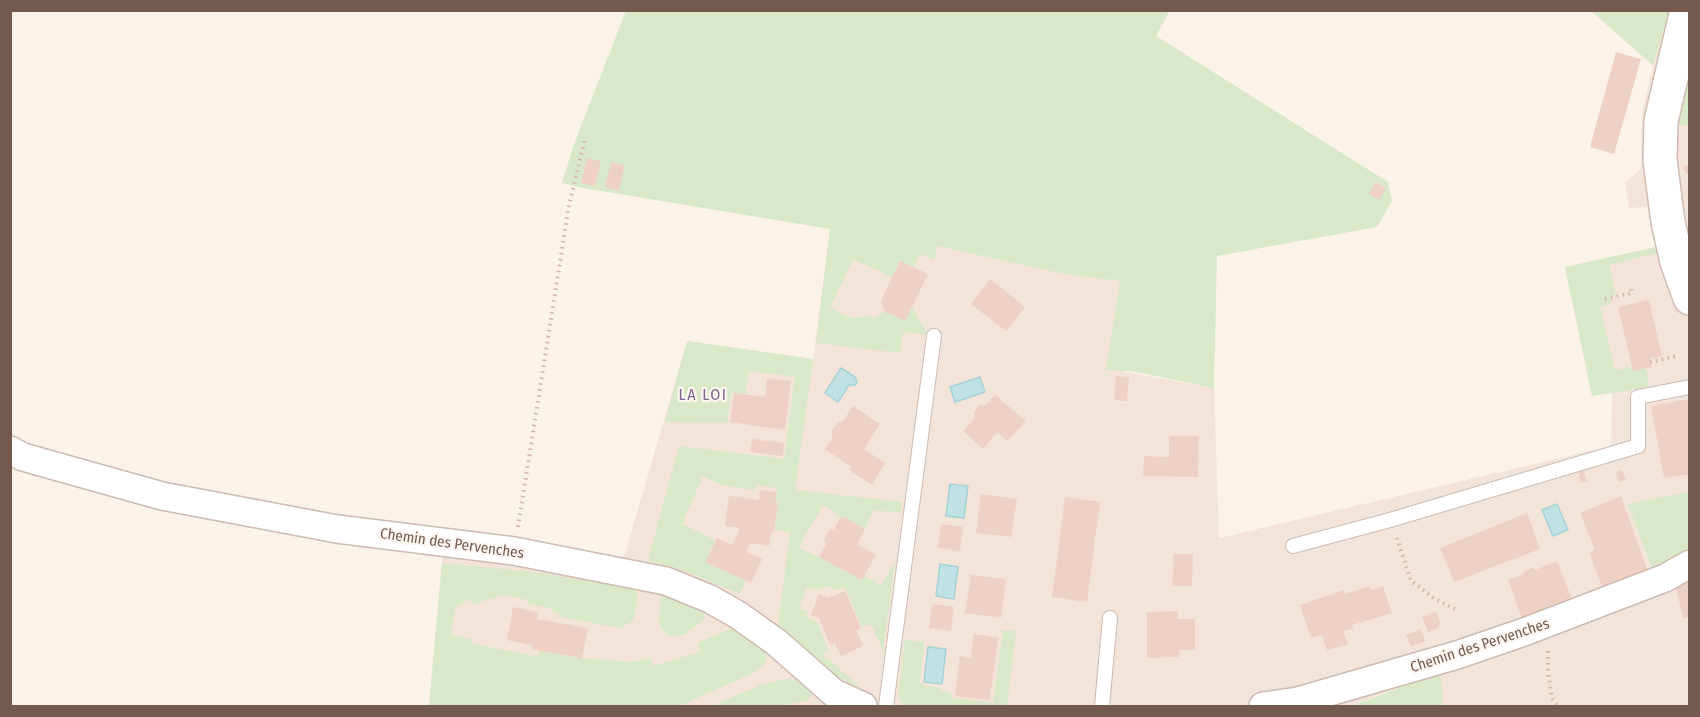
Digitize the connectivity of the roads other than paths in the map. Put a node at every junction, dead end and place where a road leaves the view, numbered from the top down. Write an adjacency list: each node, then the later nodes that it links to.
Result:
1 (1688, 10): 2 (street)
2 (1689, 298)
3 (934, 336): 11 (lane)
4 (1689, 387): 6 (lane)
5 (10, 450): 9 (street, Chemin des Pervenches)
6 (1293, 546)
7 (1689, 564): 13 (street, Chemin des Pervenches)
8 (1110, 618): 12 (lane)
9 (826, 700): 10 (street, Chemin des Pervenches)
10 (863, 706)
11 (886, 706)
12 (1102, 706)
13 (1263, 706)

